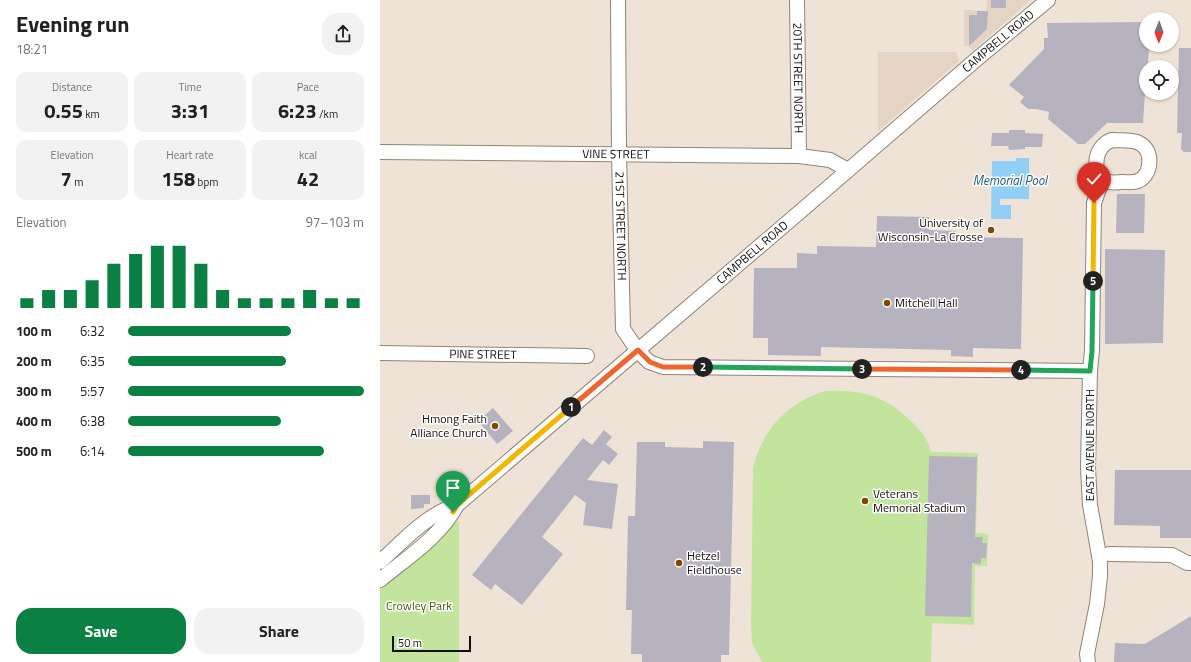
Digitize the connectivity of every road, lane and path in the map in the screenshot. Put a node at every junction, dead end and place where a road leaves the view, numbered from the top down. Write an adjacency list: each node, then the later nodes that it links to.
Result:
1 (618, 0): 5 (street, 21ST STREET NORTH)
2 (797, 0): 6 (street, 20TH STREET NORTH)
3 (1048, 0): 7 (street, CAMPBELL ROAD)
4 (380, 152): 5 (street, VINE STREET)
5 (619, 154): 6 (street, VINE STREET); 9 (street, 21ST STREET NORTH)
6 (799, 156): 7 (street, VINE STREET)
7 (848, 170): 9 (street, CAMPBELL ROAD)
8 (1104, 180): 12 (street, EAST AVENUE NORTH)
9 (638, 350): 12 (street); 13 (street, CAMPBELL ROAD)
10 (380, 353): 11 (street, PINE STREET)
11 (587, 356)
12 (1090, 371): 18 (street, EAST AVENUE NORTH)
13 (457, 505): 15 (street, CAMPBELL ROAD); 17 (street, CAMPBELL ROAD)
14 (1108, 554): 16 (street)
15 (380, 562)
16 (1191, 563)
17 (380, 580)
18 (1088, 662)

